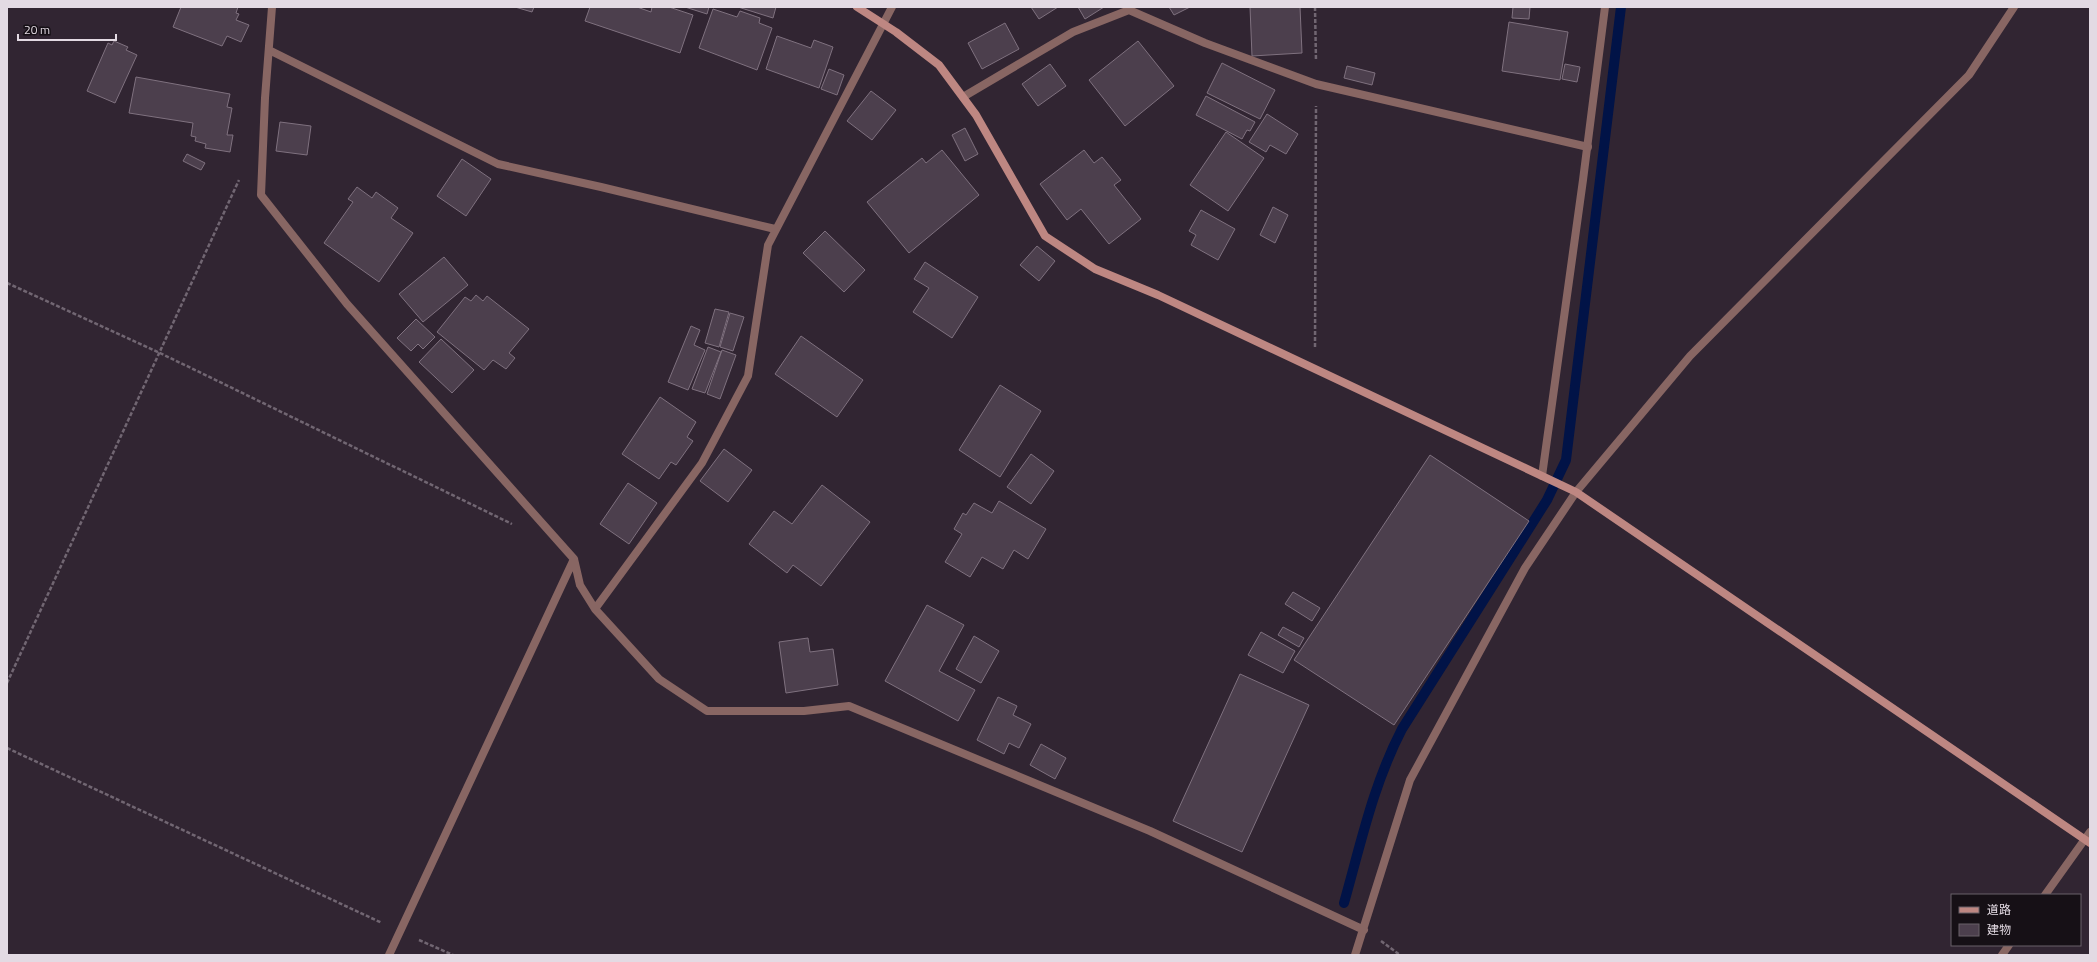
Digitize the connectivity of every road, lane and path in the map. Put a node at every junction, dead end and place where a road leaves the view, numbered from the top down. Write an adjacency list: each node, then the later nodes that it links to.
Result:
1 (272, 7): 8 (street)
2 (857, 7): 7 (street)
3 (892, 7): 7 (street)
4 (1315, 7): 9 (path)
5 (1605, 7): 11 (street)
6 (2014, 7): 18 (street)
7 (883, 23): 10 (street); 13 (street)
8 (269, 50): 12 (street); 13 (street)
9 (1316, 84): 10 (street); 11 (street); 16 (path)
10 (963, 97): 16 (street)
11 (1588, 146): 17 (street)
12 (263, 150): 15 (path); 20 (street)
13 (775, 229): 21 (street)
14 (7, 283): 15 (path)
15 (160, 353): 19 (path); 22 (path)
16 (1315, 371): 17 (street)
17 (1542, 476): 18 (street)
18 (1576, 492): 25 (street); 27 (street)
19 (514, 525)
20 (574, 559): 21 (street); 28 (street)
21 (594, 609): 27 (street)
22 (7, 683)
23 (7, 748): 28 (path)
24 (2090, 832): 25 (street)
25 (2087, 841): 26 (street)
26 (2046, 894)
27 (1364, 930): 32 (street)
28 (400, 931): 30 (street); 31 (path)
29 (2008, 946): 33 (street)
30 (389, 955)
31 (453, 955)
32 (1355, 955)
33 (2002, 955)

